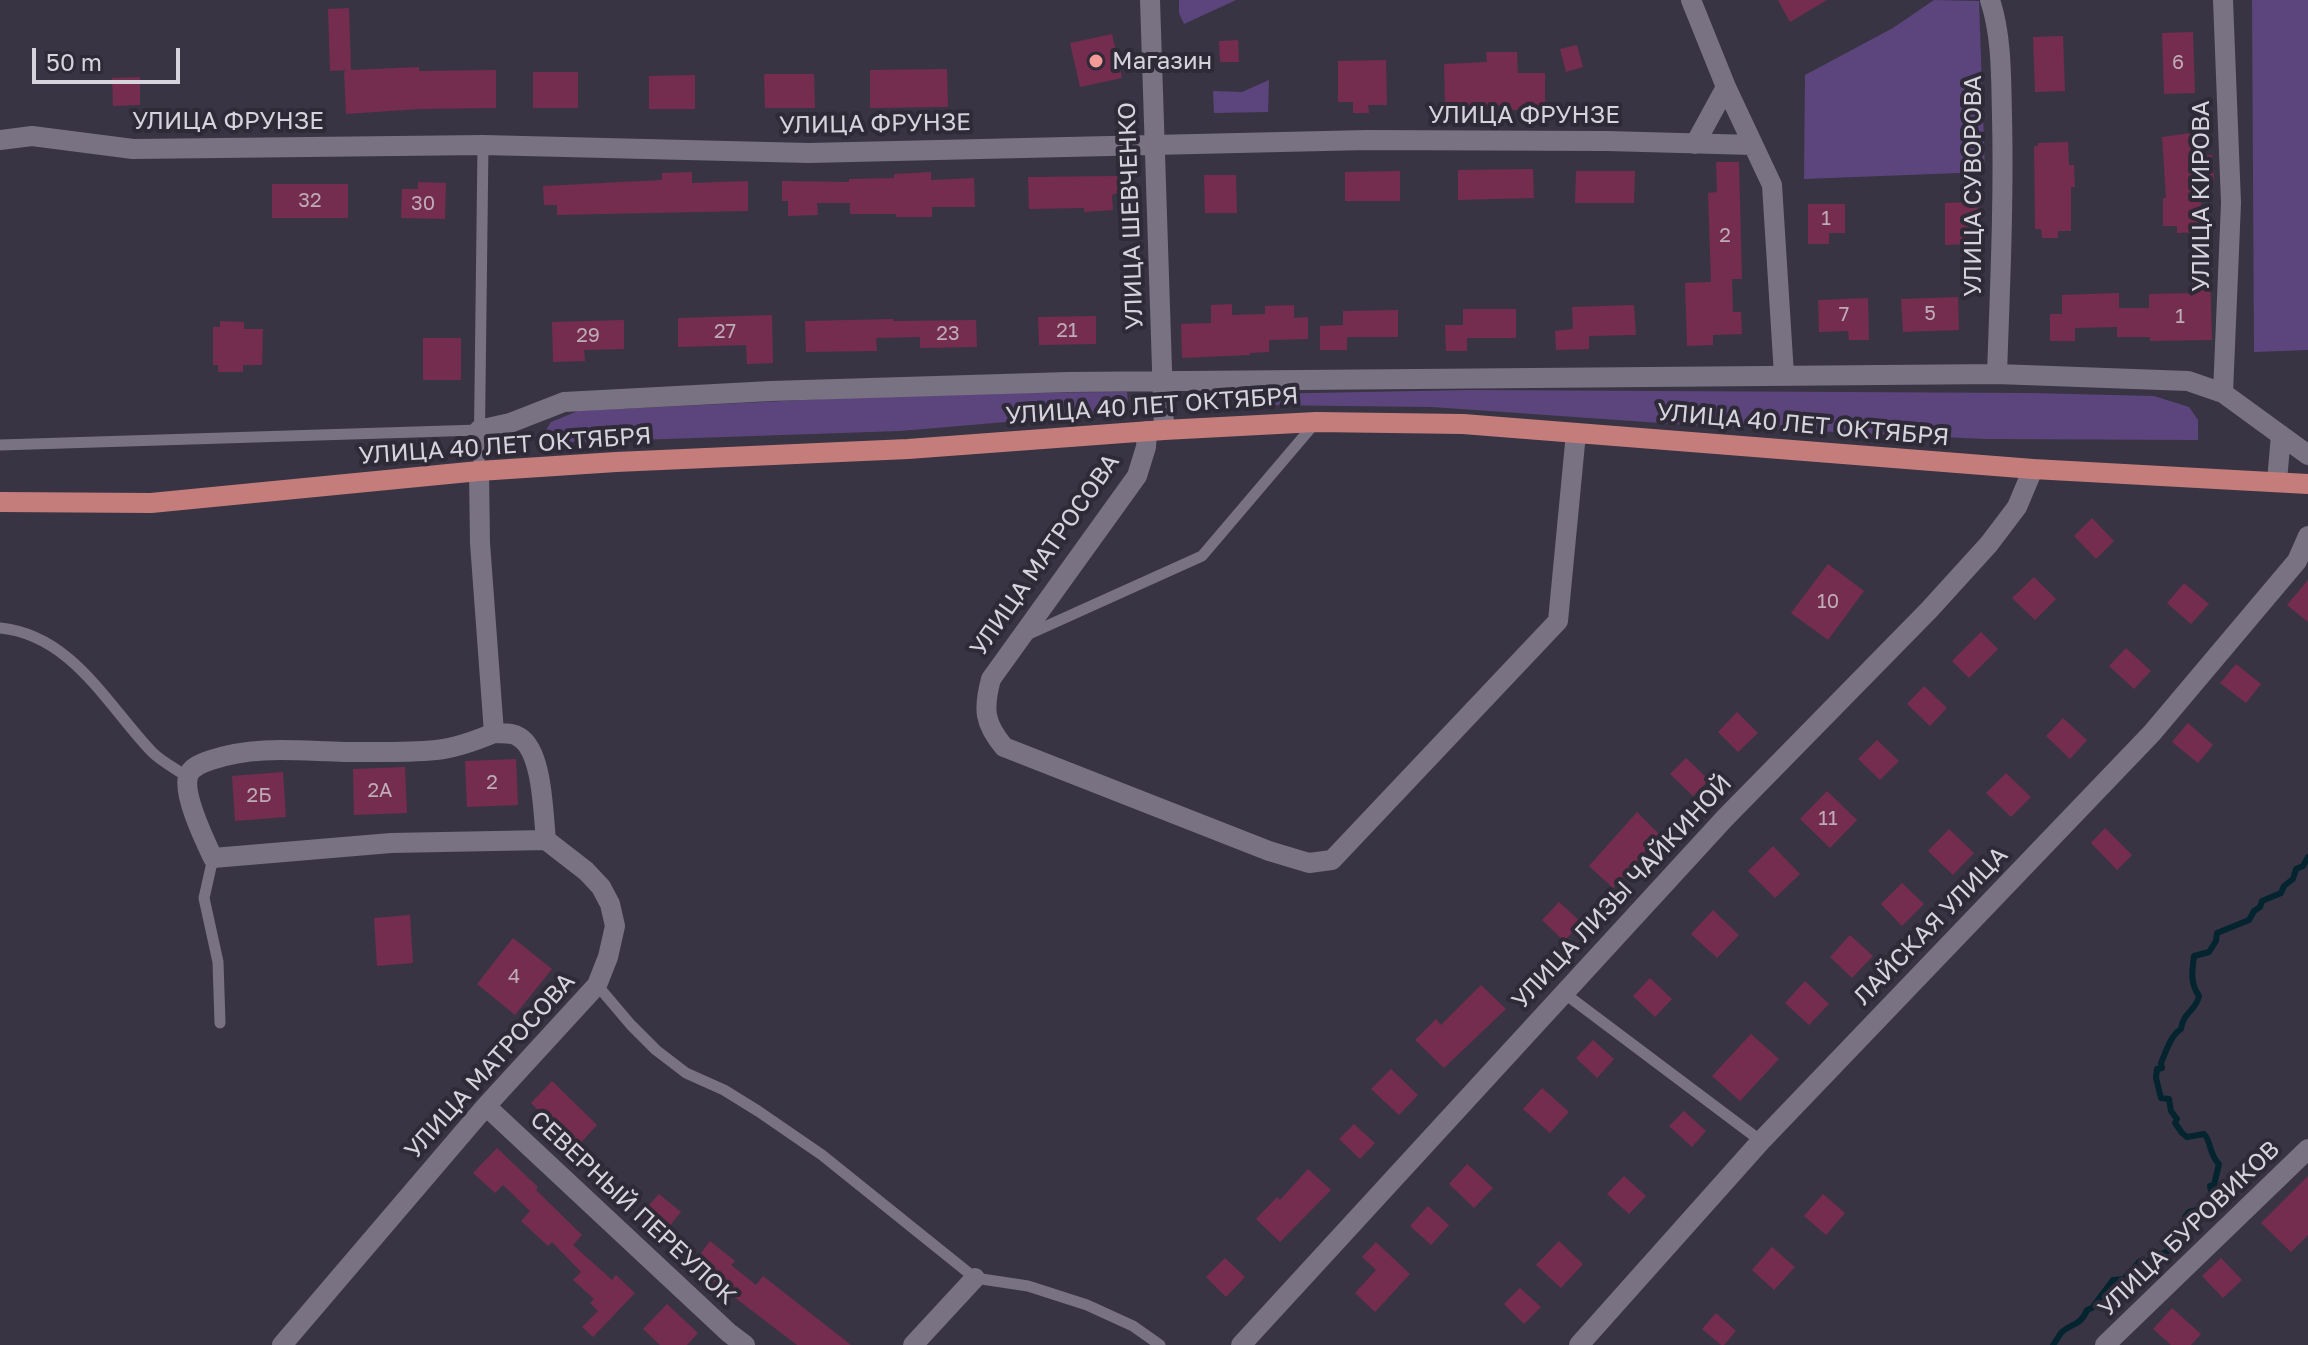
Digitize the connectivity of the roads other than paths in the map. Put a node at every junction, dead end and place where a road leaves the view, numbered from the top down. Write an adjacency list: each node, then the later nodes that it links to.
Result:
1 (1150, 0): 7 (street, УЛИЦА ШЕВЧЕНКО)
2 (1691, 0): 5 (street)
3 (1990, 0): 11 (street, УЛИЦА СУВОРОВА)
4 (2223, 0): 14 (street, УЛИЦА КИРОВА)
5 (1726, 87): 8 (street); 10 (street)
6 (0, 140): 9 (street, УЛИЦА ФРУНЗЕ)
7 (1155, 144): 8 (street, УЛИЦА ФРУНЗЕ); 9 (street, УЛИЦА ФРУНЗЕ); 13 (street, УЛИЦА ШЕВЧЕНКО)
8 (1695, 144): 10 (street, УЛИЦА ФРУНЗЕ)
9 (483, 145): 16 (lane)
10 (1753, 145): 12 (street)
11 (1997, 374): 12 (street, УЛИЦА 40 ЛЕТ ОКТЯБРЯ); 14 (street, УЛИЦА 40 ЛЕТ ОКТЯБРЯ)
12 (1784, 375): 13 (street, УЛИЦА 40 ЛЕТ ОКТЯБРЯ)
13 (1163, 380): 16 (street, УЛИЦА 40 ЛЕТ ОКТЯБРЯ); 17 (street, УЛИЦА ШЕВЧЕНКО)
14 (2223, 393): 19 (street, УЛИЦА 40 ЛЕТ ОКТЯБРЯ)
15 (1316, 422): 17 (main road, УЛИЦА 40 ЛЕТ ОКТЯБРЯ); 18 (main road, УЛИЦА 40 ЛЕТ ОКТЯБРЯ); 29 (lane)
16 (479, 430): 20 (lane); 23 (lane)
17 (1155, 430): 23 (main road, УЛИЦА 40 ЛЕТ ОКТЯБРЯ); 29 (street, УЛИЦА МАТРОСОВА)
18 (1576, 433): 22 (main road, УЛИЦА 40 ЛЕТ ОКТЯБРЯ); 29 (street, УЛИЦА МАТРОСОВА)
19 (2281, 435): 21 (street, УЛИЦА 40 ЛЕТ ОКТЯБРЯ); 24 (street)
20 (0, 445)
21 (2308, 455)
22 (2033, 469): 24 (main road, УЛИЦА 40 ЛЕТ ОКТЯБРЯ); 35 (street, УЛИЦА ЛИЗЫ ЧАЙКИНОЙ)
23 (479, 471): 26 (main road, УЛИЦА 40 ЛЕТ ОКТЯБРЯ); 30 (street)
24 (2277, 481): 25 (main road, УЛИЦА 40 ЛЕТ ОКТЯБРЯ)
25 (2308, 484)
26 (0, 502)
27 (2308, 536): 38 (street, ЛАЙСКАЯ УЛИЦА)
28 (0, 628): 31 (lane)
29 (1021, 637)
30 (494, 733): 31 (street); 32 (street)
31 (188, 777): 33 (street)
32 (546, 840): 33 (street); 34 (street, УЛИЦА МАТРОСОВА)
33 (213, 858): 36 (lane)
34 (597, 985): 37 (street, УЛИЦА МАТРОСОВА); 40 (lane)
35 (1564, 993): 38 (lane); 45 (street, УЛИЦА ЛИЗЫ ЧАЙКИНОЙ)
36 (220, 1023)
37 (486, 1106): 41 (street, УЛИЦА МАТРОСОВА); 42 (street, СЕВЕРНЫЙ ПЕРЕУЛОК)
38 (1761, 1141): 46 (street, ЛАЙСКАЯ УЛИЦА)
39 (2308, 1149): 47 (street, УЛИЦА БУРОВИКОВ)
40 (975, 1278): 43 (street); 44 (lane)
41 (282, 1345)
42 (745, 1345)
43 (913, 1345)
44 (1160, 1345)
45 (1241, 1345)
46 (1579, 1345)
47 (2105, 1345)

